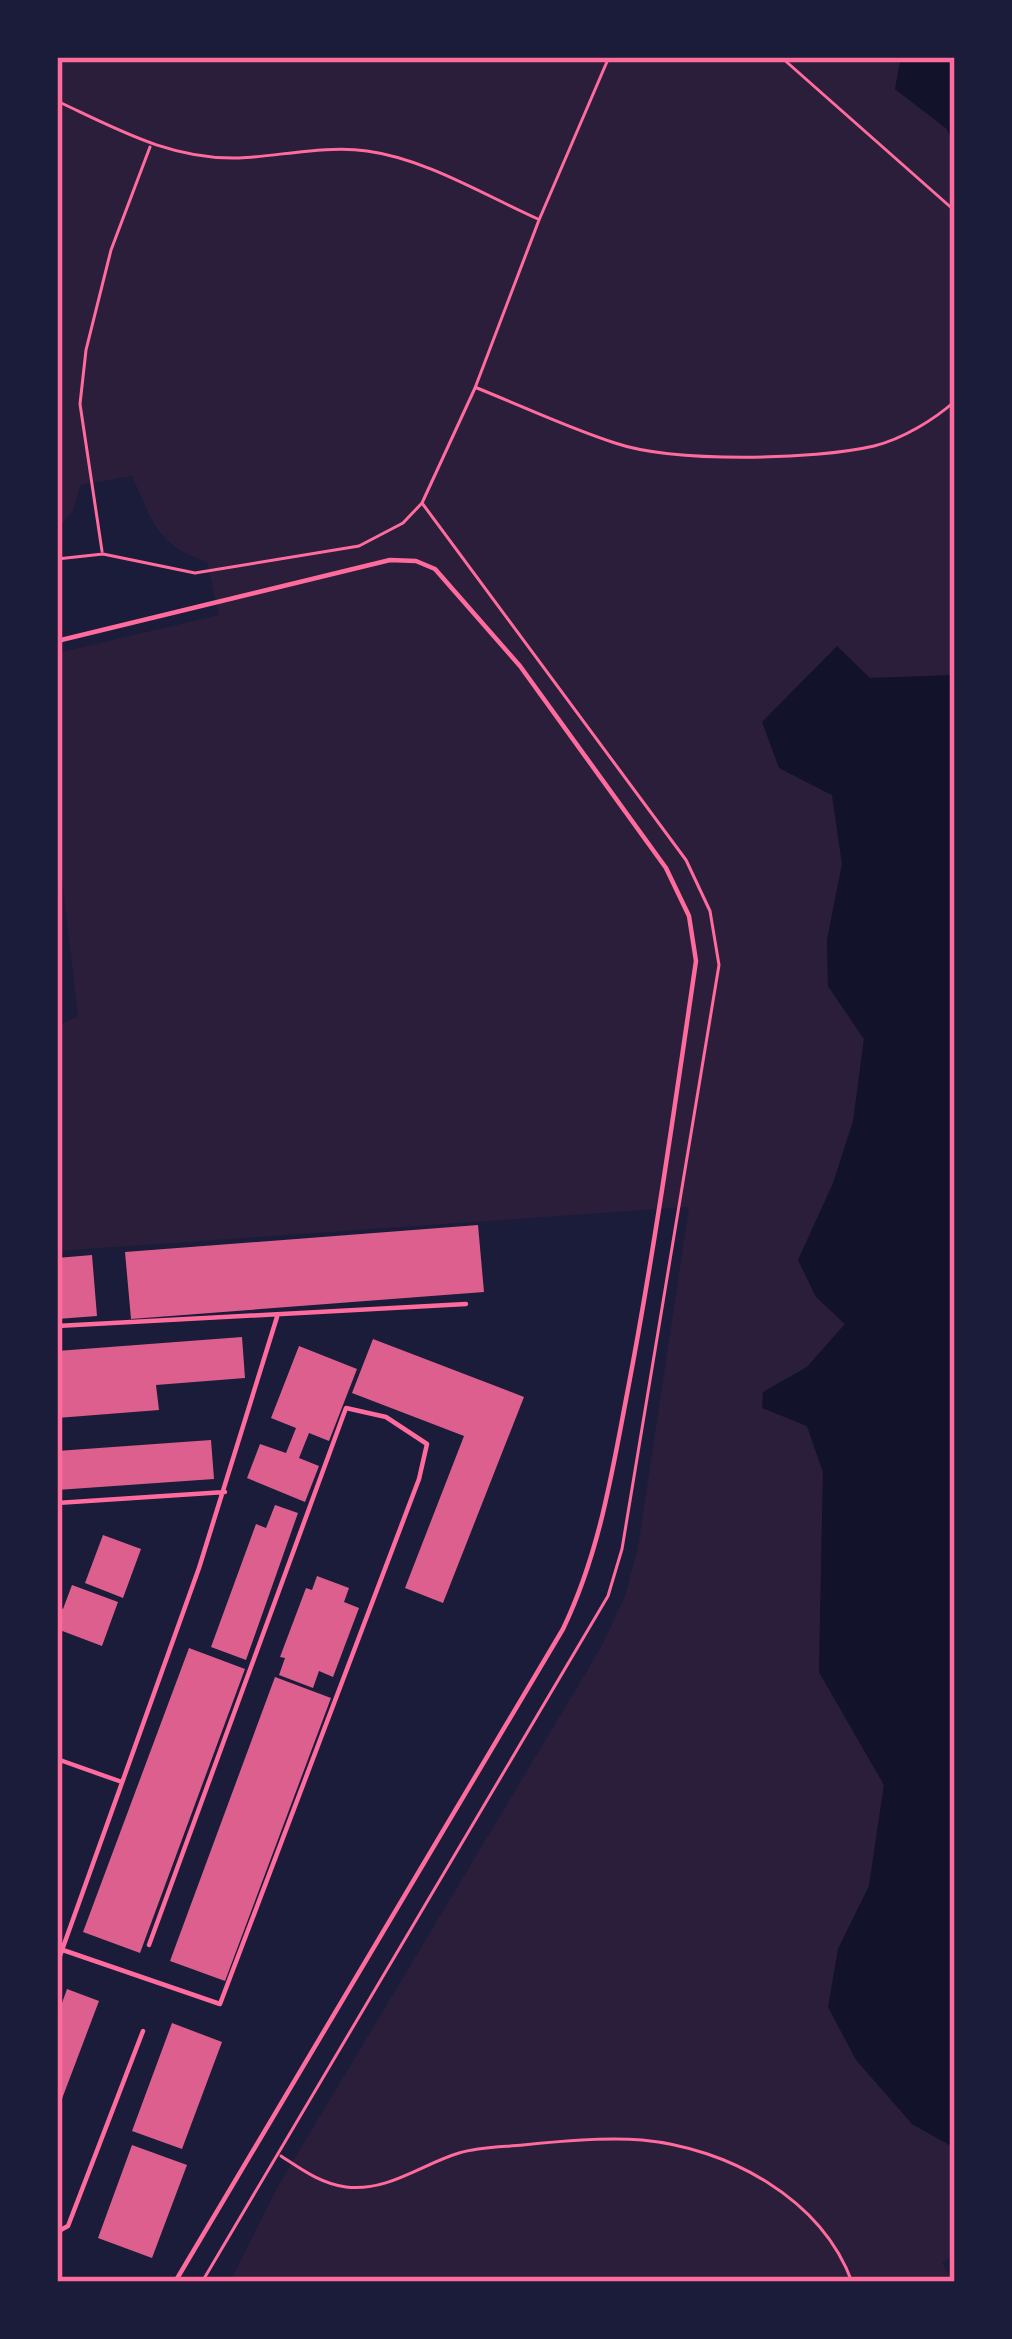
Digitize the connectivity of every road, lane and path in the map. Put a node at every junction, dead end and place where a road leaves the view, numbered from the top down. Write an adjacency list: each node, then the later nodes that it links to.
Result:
1 (609, 57): 6 (path)
2 (781, 57): 5 (path)
3 (57, 101): 4 (path)
4 (150, 145): 6 (path); 10 (path)
5 (955, 212)
6 (539, 220): 7 (path)
7 (475, 388): 8 (path); 9 (path)
8 (955, 401)
9 (422, 503): 10 (path); 24 (path)
10 (103, 554): 11 (path)
11 (57, 559)
12 (57, 640): 26 (lane)
13 (466, 1304): 14 (lane)
14 (277, 1317): 15 (lane); 16 (lane)
15 (57, 1326)
16 (225, 1492): 17 (lane); 19 (lane)
17 (57, 1503)
18 (57, 1759): 19 (lane)
19 (122, 1782): 21 (lane)
20 (149, 1945): 21 (lane)
21 (59, 1949): 22 (lane)
22 (57, 1964)
23 (143, 2031): 25 (lane)
24 (279, 2155): 27 (path); 28 (path)
25 (57, 2232)
26 (175, 2282)
27 (202, 2282)
28 (852, 2282)

